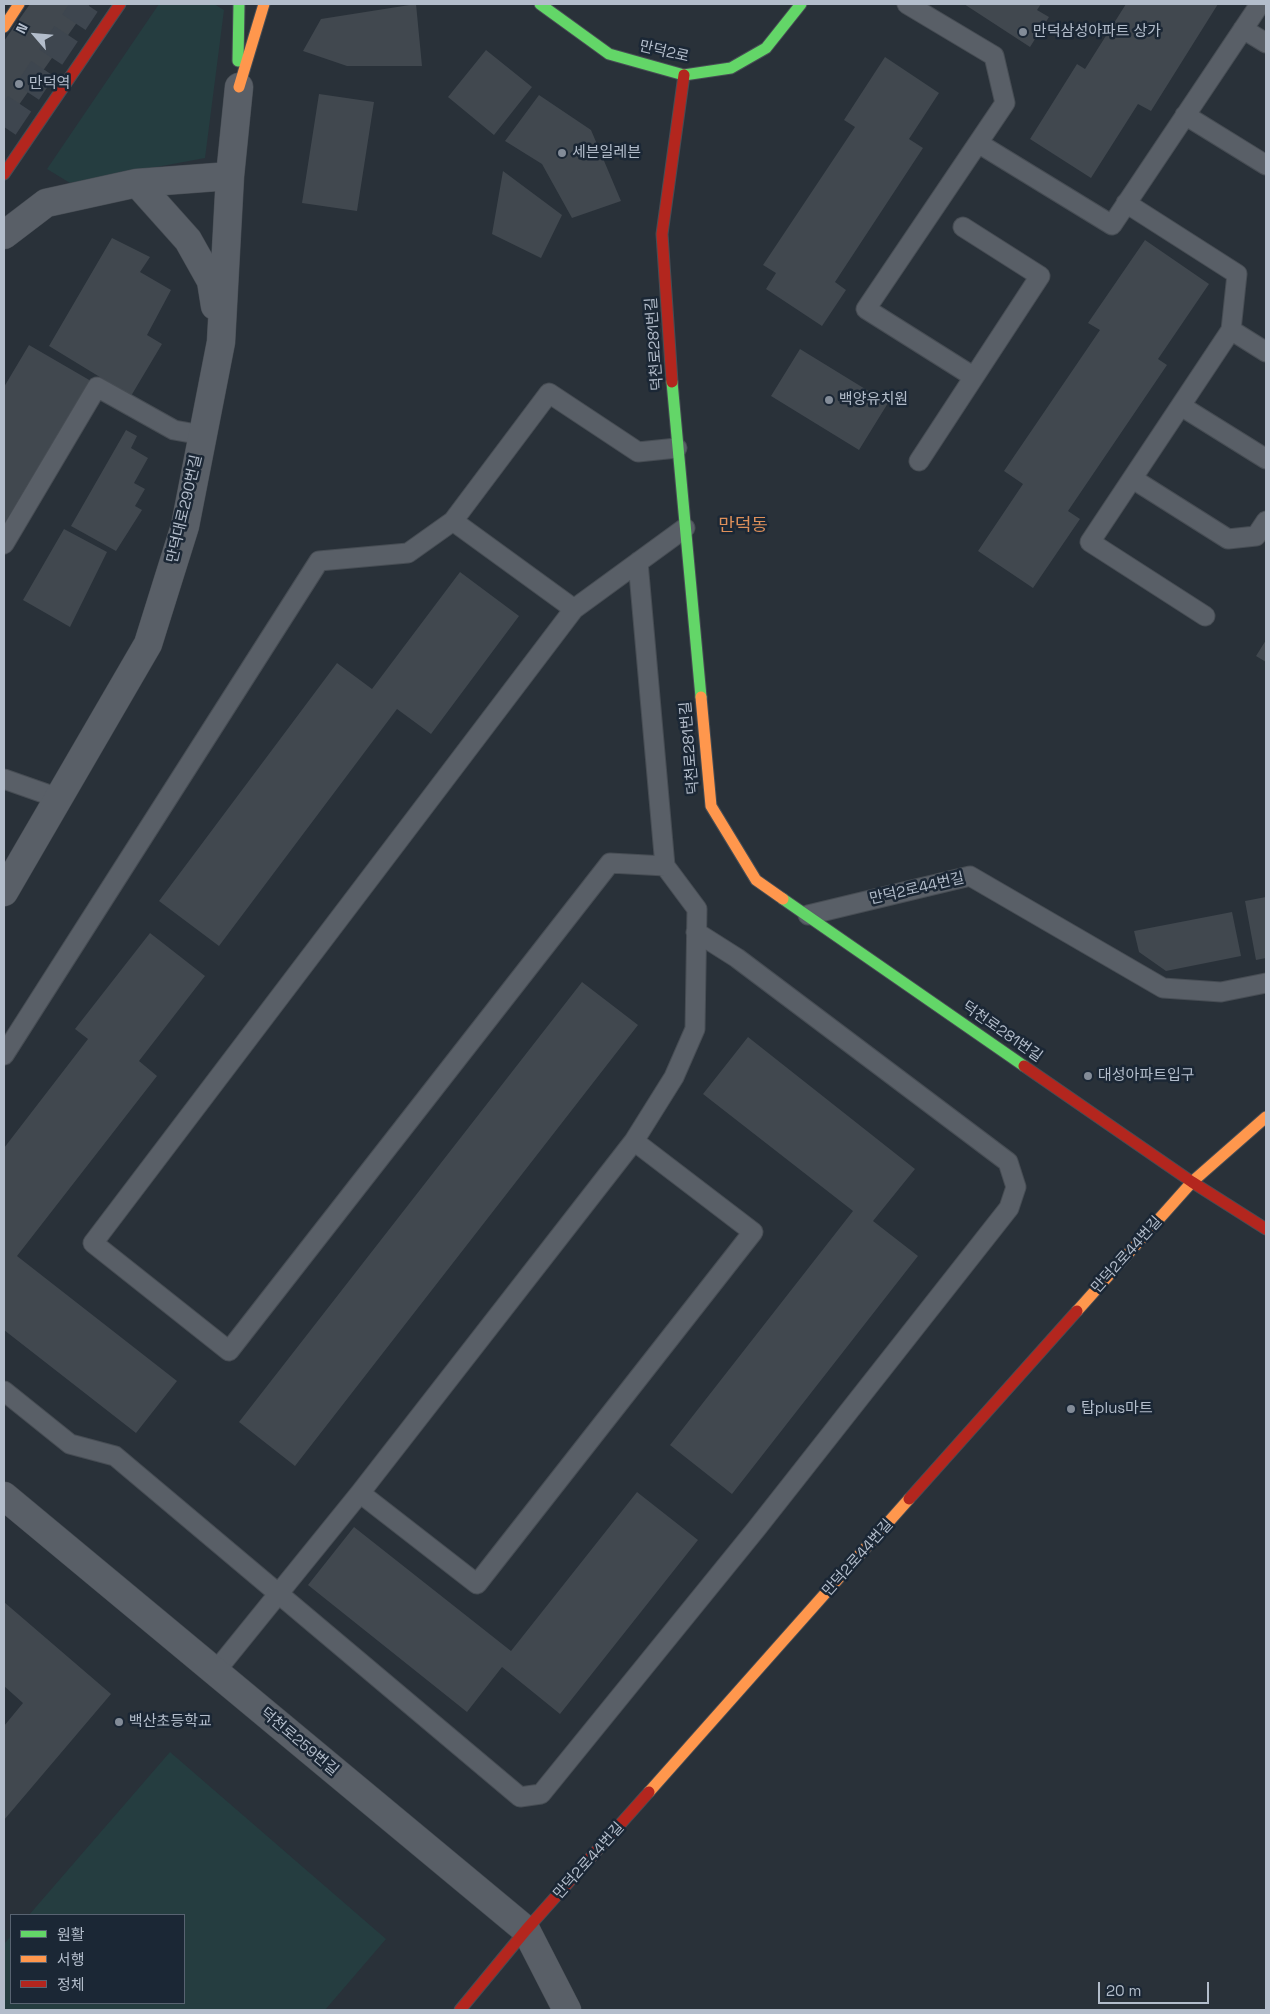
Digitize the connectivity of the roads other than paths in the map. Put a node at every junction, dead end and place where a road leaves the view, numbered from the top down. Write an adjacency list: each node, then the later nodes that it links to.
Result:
1 (12, 4): 10 (street)
2 (19, 4): 10 (street)
3 (120, 4): 18 (street)
4 (239, 4): 14 (street)
5 (264, 4): 14 (street)
6 (540, 4): 13 (street, 만덕2로)
7 (801, 4): 13 (street, 만덕2로)
8 (907, 4): 16 (lane)
9 (1260, 4): 11 (lane)
10 (6, 23)
11 (1242, 29): 12 (lane); 15 (lane)
12 (1266, 44)
13 (684, 75): 30 (street, 덕천로281번길)
14 (239, 87): 19 (street, 만덕대로290번길)
15 (1185, 115): 17 (lane); 21 (lane)
16 (978, 143): 21 (lane); 27 (lane)
17 (1266, 165)
18 (4, 174)
19 (230, 176): 20 (street); 25 (street, 만덕대로290번길)
20 (137, 183): 23 (street); 25 (street)
21 (1126, 203): 24 (lane)
22 (963, 228): 27 (lane)
23 (4, 235)
24 (1231, 330): 26 (lane); 28 (lane)
25 (220, 342): 29 (street, 만덕대로290번길)
26 (1266, 352)
27 (974, 377): 32 (lane)
28 (1181, 406): 31 (lane); 33 (lane)
29 (202, 435): 37 (lane); 42 (street, 만덕대로290번길)
30 (677, 448): 34 (lane); 36 (street, 덕천로281번길)
31 (1266, 459)
32 (919, 460)
33 (1133, 479): 35 (lane); 40 (lane)
34 (453, 521): 39 (lane); 48 (lane)
35 (1266, 522)
36 (685, 528): 38 (lane); 45 (street, 덕천로281번길)
37 (4, 544)
38 (638, 562): 39 (lane); 43 (lane)
39 (574, 609): 43 (lane)
40 (1205, 616)
41 (4, 779): 42 (lane)
42 (58, 798): 44 (street, 만덕대로290번길)
43 (665, 866): 46 (lane)
44 (4, 892)
45 (808, 915): 47 (lane, 만덕2로44번길); 51 (street, 덕천로281번길)
46 (696, 932): 50 (lane); 56 (lane)
47 (1266, 983)
48 (4, 1055)
49 (1266, 1117): 51 (street, 만덕2로44번길)
50 (634, 1141): 54 (lane); 54 (lane)
51 (1192, 1182): 52 (street, 덕천로281번길); 58 (street, 만덕2로44번길)
52 (1266, 1229)
53 (4, 1392): 56 (lane)
54 (360, 1493): 56 (lane)
55 (4, 1496): 57 (street, 덕천로259번길)
56 (278, 1594): 57 (lane)
57 (215, 1672): 58 (street, 덕천로259번길)
58 (526, 1930): 59 (street, 만덕2로44번길); 60 (street, 덕천로259번길)
59 (460, 2010)
60 (566, 2010)

